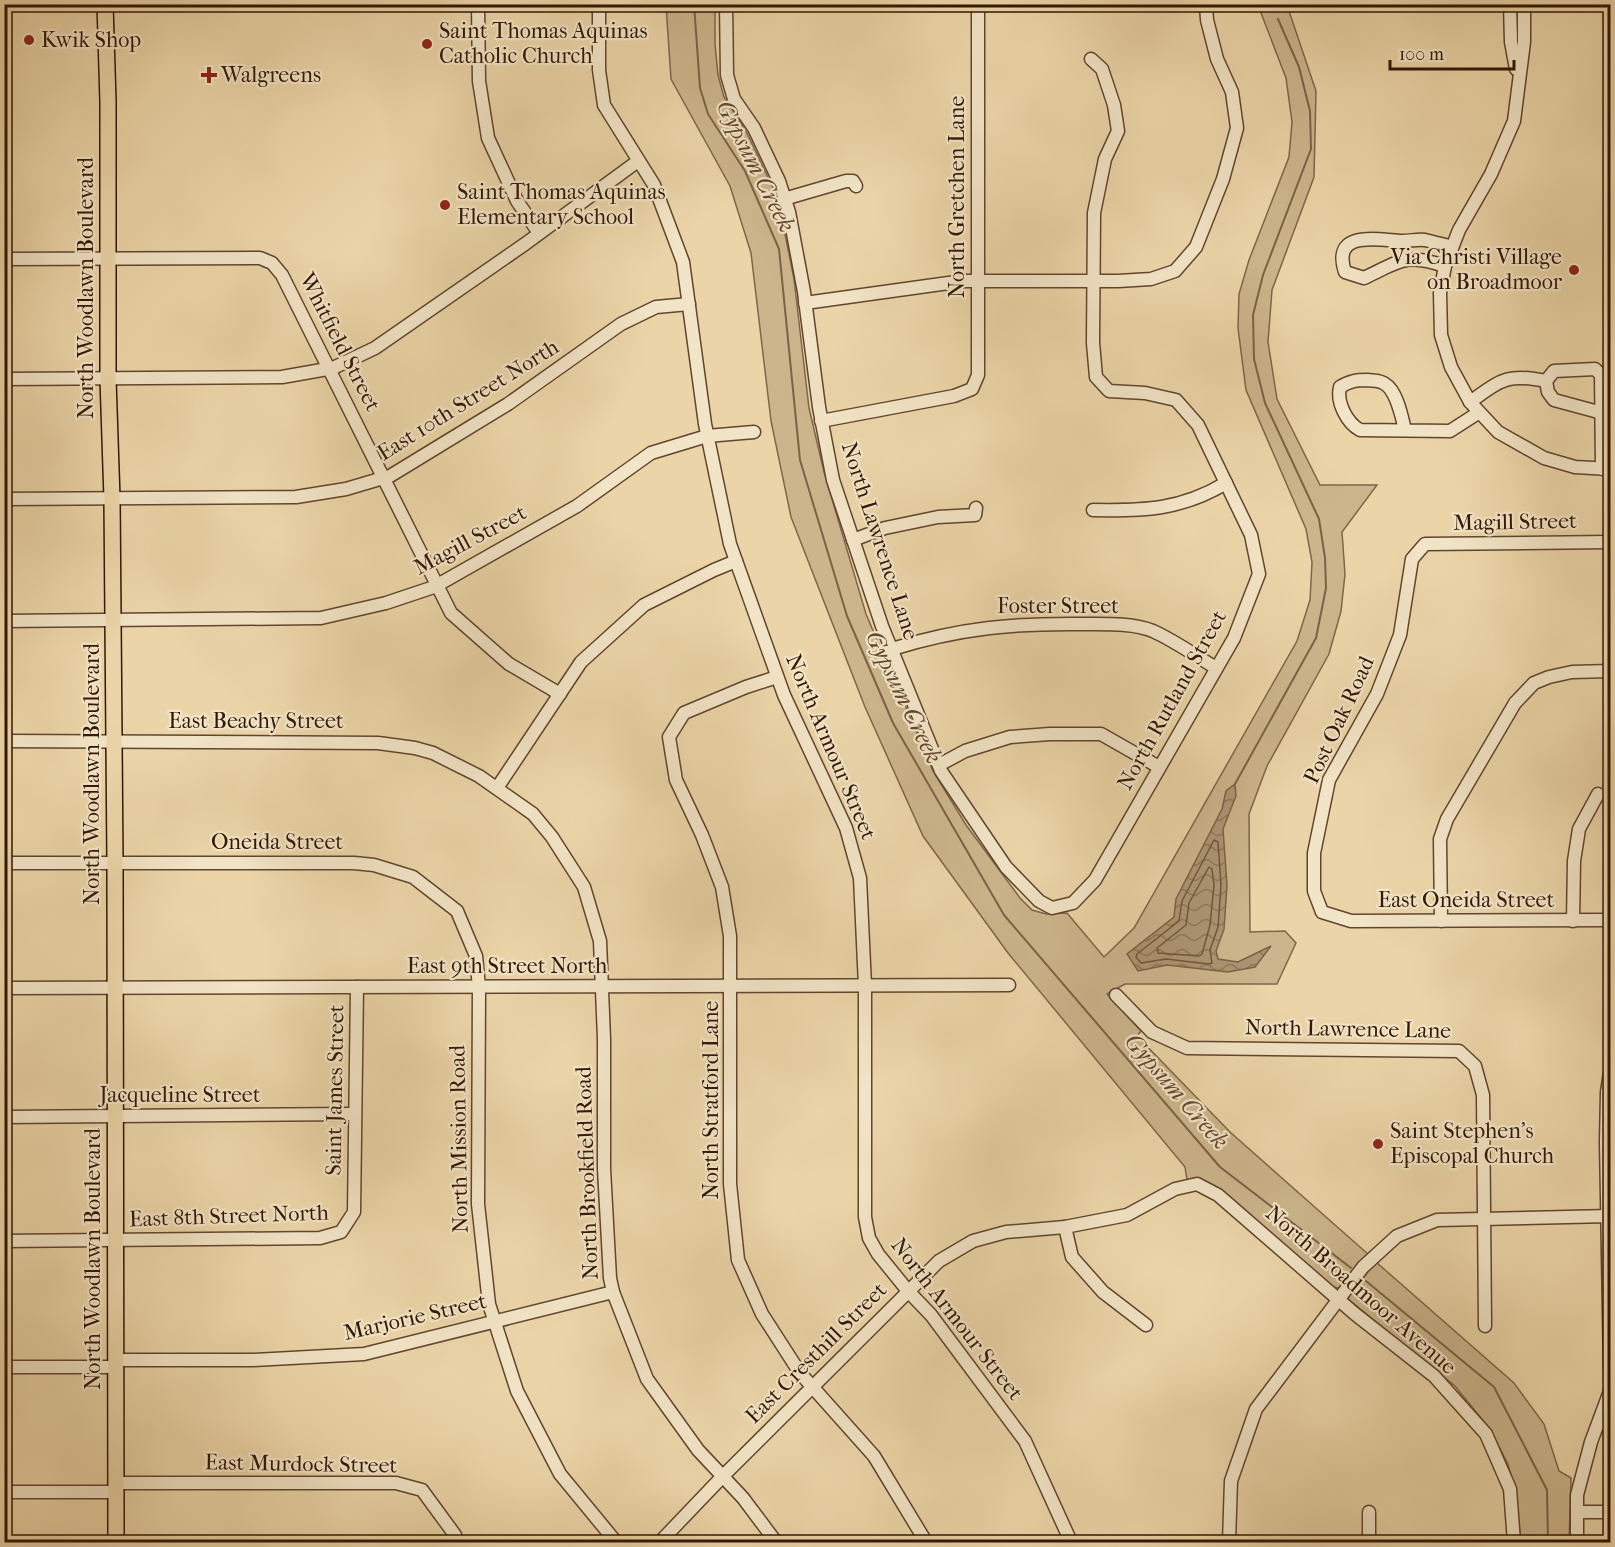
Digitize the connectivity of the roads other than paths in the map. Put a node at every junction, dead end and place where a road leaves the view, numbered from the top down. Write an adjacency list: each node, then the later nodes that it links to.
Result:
1 (105, 4): 16 (main road, North Woodlawn Boulevard)
2 (478, 4): 14 (street)
3 (599, 4): 11 (street, North Armour Street)
4 (726, 4): 13 (street, North Lawrence Lane)
5 (978, 4): 19 (street, North Gretchen Lane)
6 (1206, 4): 20 (street)
7 (1510, 4): 10 (street)
8 (1524, 4): 10 (street)
9 (1091, 59): 20 (street, North Rutland Street)
10 (1518, 79): 15 (street)
11 (638, 161): 14 (street); 22 (street, North Armour Street)
12 (856, 186): 13 (street)
13 (784, 199): 21 (street, North Lawrence Lane)
14 (539, 233): 23 (street)
15 (1452, 247): 18 (street); 18 (street)
16 (108, 258): 17 (street); 23 (street, Whitfield Street); 25 (main road, North Woodlawn Boulevard)
17 (4, 259)
18 (1445, 266): 27 (street)
19 (978, 281): 20 (street); 21 (street); 30 (street, North Gretchen Lane)
20 (1093, 281): 36 (street, North Rutland Street)
21 (805, 303): 30 (street, North Lawrence Lane)
22 (688, 304): 33 (street, North Armour Street); 35 (street, East 10th Street North)
23 (330, 369): 25 (street); 35 (street, Whitfield Street)
24 (4, 379): 25 (street)
25 (108, 379): 38 (main road, North Woodlawn Boulevard)
26 (1546, 381): 27 (street); 29 (street); 29 (street)
27 (1470, 402): 28 (street)
28 (1478, 413): 31 (street); 34 (street)
29 (1602, 413): 34 (street)
30 (821, 421): 41 (street, North Lawrence Lane)
31 (1405, 430): 31 (street)
32 (754, 432): 33 (street, Magill Street)
33 (707, 436): 44 (street, North Armour Street); 45 (street, Magill Street)
34 (1606, 469)
35 (384, 478): 38 (street, East 10th Street North); 45 (street, Whitfield Street)
36 (1226, 483): 40 (street); 49 (street, North Rutland Street)
37 (4, 499): 38 (street, East 10th Street North)
38 (112, 499): 47 (main road, North Woodlawn Boulevard)
39 (976, 508): 41 (street)
40 (1093, 510)
41 (853, 540): 48 (street, North Lawrence Lane)
42 (1611, 542): 43 (street, Magill Street)
43 (1421, 548): 62 (street, Post Oak Road)
44 (736, 561): 51 (street, North Armour Street); 52 (street)
45 (437, 586): 47 (street, Magill Street); 52 (street, Whitfield Street)
46 (4, 621): 47 (street, Magill Street)
47 (113, 621): 54 (main road, North Woodlawn Boulevard)
48 (892, 649): 49 (street, Foster Street); 55 (street, North Lawrence Lane)
49 (1216, 668): 56 (street, North Rutland Street)
50 (1611, 672): 64 (street)
51 (777, 677): 67 (street, North Stratford Lane); 68 (street, North Armour Street)
52 (560, 694): 57 (street)
53 (4, 741): 54 (street, East Beachy Street)
54 (114, 741): 57 (street, East Beachy Street); 60 (main road, North Woodlawn Boulevard)
55 (939, 765): 56 (street); 61 (street, North Lawrence Lane)
56 (1159, 767): 61 (street, North Rutland Street)
57 (497, 788): 71 (street, North Brookfield Road)
58 (1598, 794): 65 (street)
59 (4, 863): 60 (street, Oneida Street)
60 (115, 863): 70 (street, Oneida Street); 73 (main road, North Woodlawn Boulevard)
61 (1057, 907)
62 (1322, 912): 64 (street, East Oneida Street)
63 (1611, 920): 65 (street, East Oneida Street)
64 (1441, 921): 65 (street, East Oneida Street)
65 (1574, 921)
66 (1010, 985): 68 (street, East 9th Street North)
67 (731, 986): 68 (street, East 9th Street North); 71 (street, East 9th Street North); 95 (street, North Stratford Lane)
68 (865, 986): 86 (street, North Armour Street)
69 (357, 987): 70 (street, East 9th Street North); 73 (street, East 9th Street North); 76 (street, Saint James Street)
70 (478, 987): 71 (street, East 9th Street North); 89 (street, North Mission Road)
71 (603, 987): 87 (street, North Brookfield Road)
72 (4, 988): 73 (street, East 9th Street North)
73 (116, 988): 77 (main road, North Woodlawn Boulevard)
74 (1116, 995): 81 (street, North Lawrence Lane)
75 (1611, 1073): 80 (street)
76 (355, 1114): 77 (street, Jacqueline Street); 82 (street, Saint James Street)
77 (115, 1116): 78 (street, Jacqueline Street); 85 (main road, North Woodlawn Boulevard)
78 (4, 1117)
79 (1197, 1184): 83 (street, East Cresthill Street); 88 (street, North Broadmoor Avenue)
80 (1609, 1216): 81 (street); 94 (street)
81 (1484, 1218): 88 (street); 91 (street, North Lawrence Lane)
82 (345, 1227): 85 (street, East 8th Street North)
83 (1065, 1227): 86 (street, East Cresthill Street); 90 (street)
84 (4, 1241): 85 (street, East 8th Street North)
85 (115, 1241): 92 (main road, North Woodlawn Boulevard)
86 (908, 1291): 95 (street, East Cresthill Street); 109 (street, North Armour Street)
87 (613, 1292): 89 (street, Marjorie Street); 97 (street, North Brookfield Road)
88 (1338, 1300): 110 (street); 112 (street, North Broadmoor Avenue)
89 (494, 1320): 92 (street, Marjorie Street); 105 (street, North Mission Road)
90 (1146, 1325)
91 (1485, 1326)
92 (115, 1363): 93 (street, Marjorie Street); 98 (main road, North Woodlawn Boulevard)
93 (4, 1367)
94 (1610, 1367)
95 (813, 1386): 97 (street, East Cresthill Street); 108 (street, North Stratford Lane)
96 (1611, 1391): 101 (street)
97 (723, 1476): 106 (street, East Cresthill Street); 107 (street, North Brookfield Road)
98 (116, 1487): 99 (street, East Murdock Street); 103 (main road, North Woodlawn Boulevard); 104 (street, East Murdock Street)
99 (4, 1492)
100 (1369, 1512): 111 (street)
101 (1577, 1512): 102 (street); 113 (street)
102 (1611, 1512)
103 (116, 1542)
104 (457, 1542)
105 (616, 1542)
106 (660, 1542)
107 (776, 1542)
108 (926, 1542)
109 (1071, 1542)
110 (1229, 1542)
111 (1369, 1542)
112 (1514, 1542)
113 (1576, 1542)

